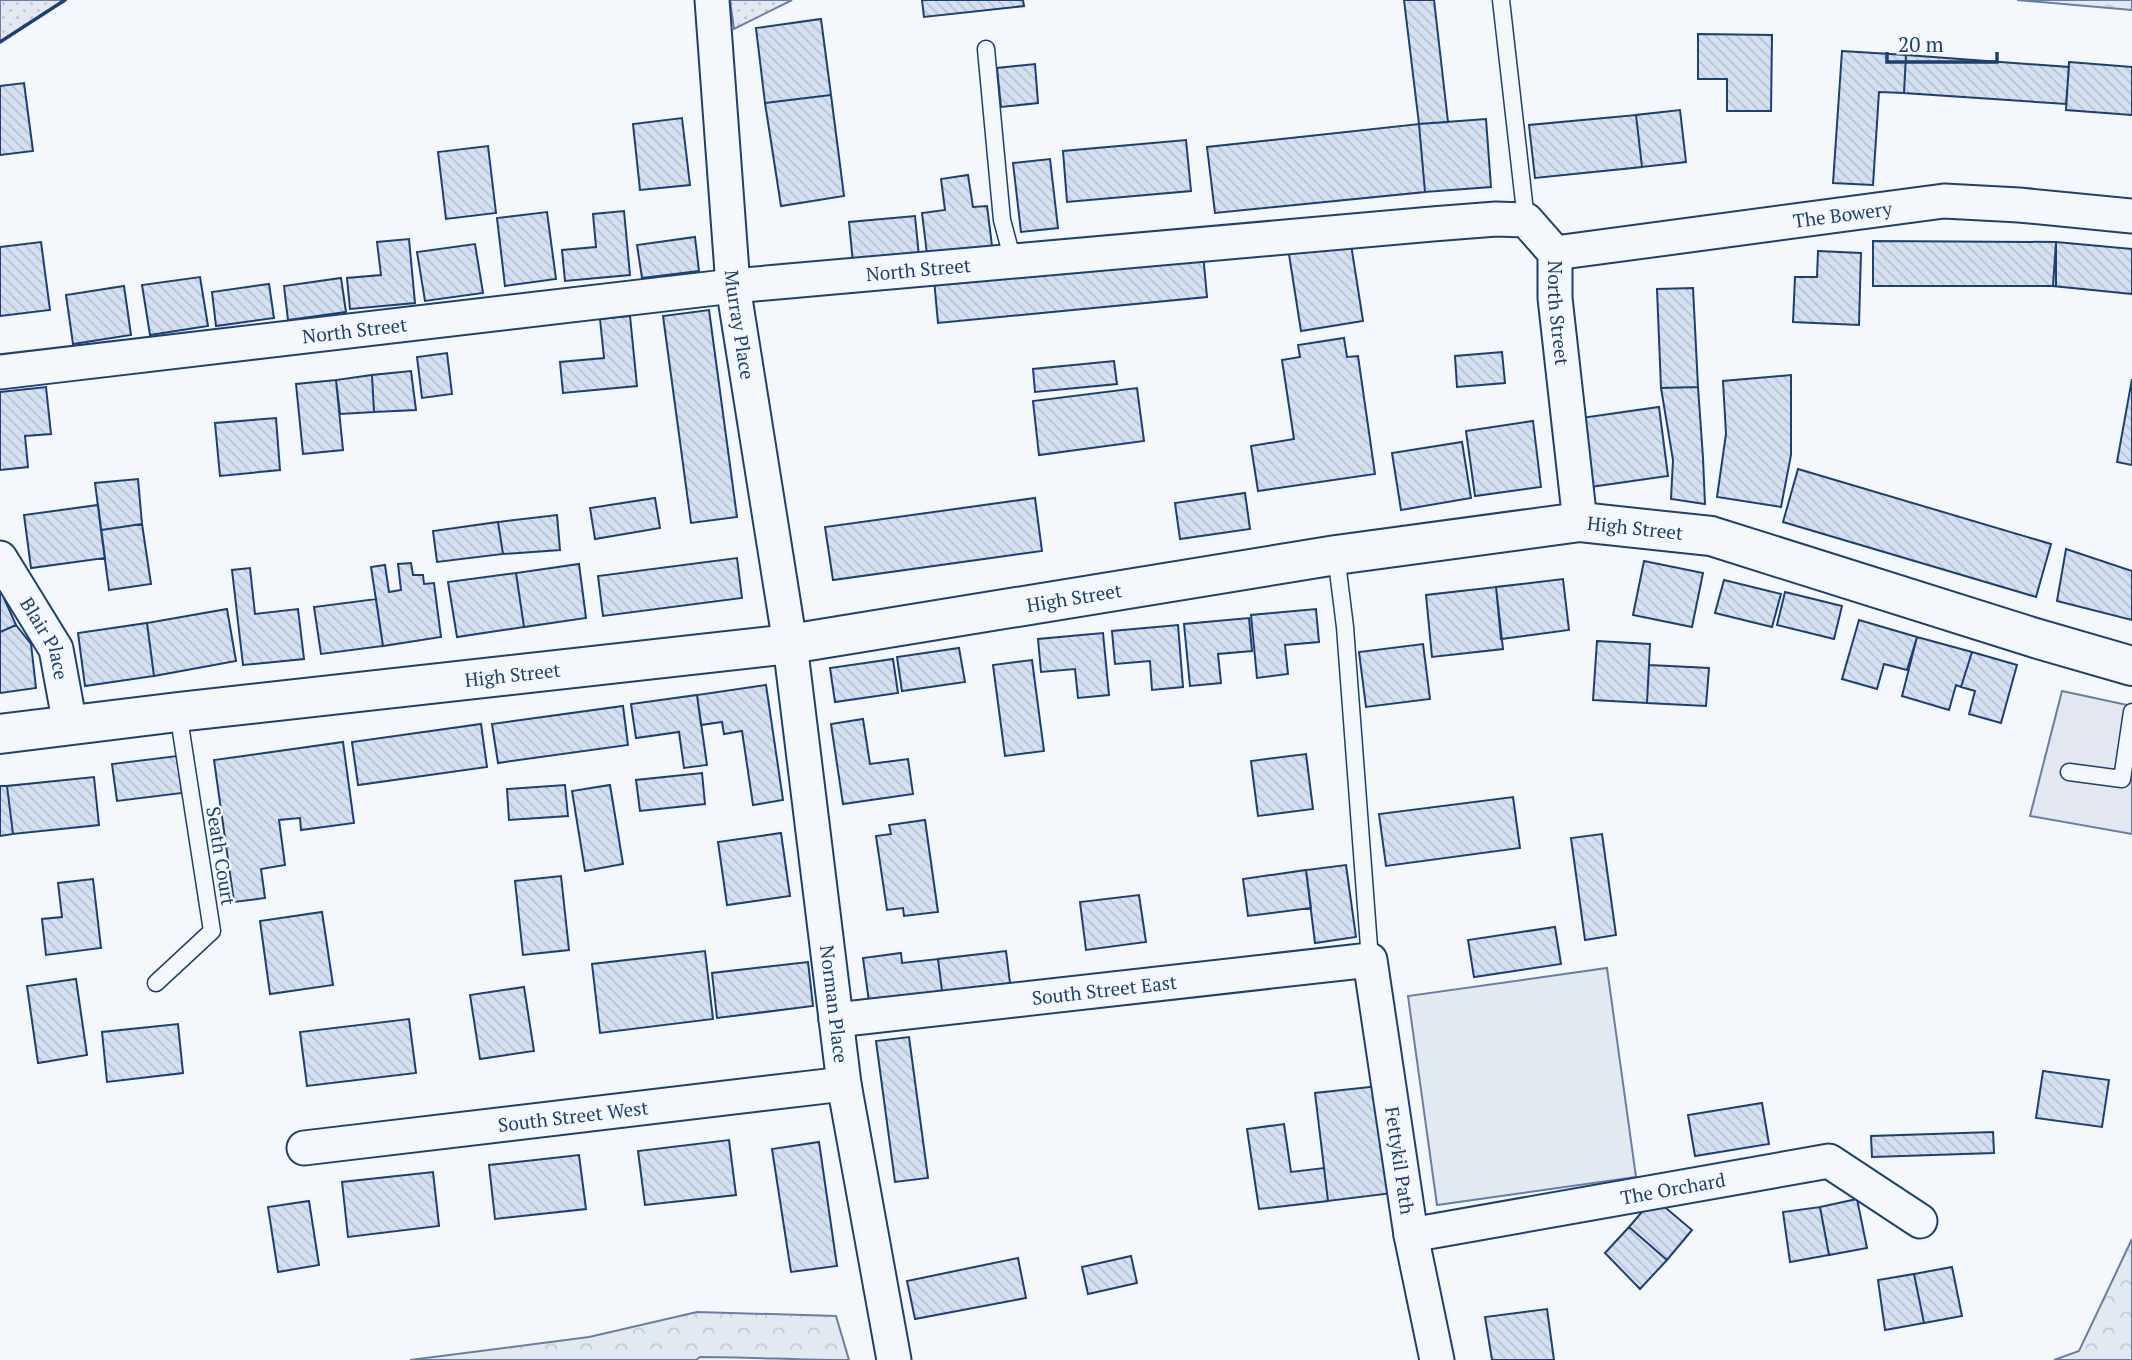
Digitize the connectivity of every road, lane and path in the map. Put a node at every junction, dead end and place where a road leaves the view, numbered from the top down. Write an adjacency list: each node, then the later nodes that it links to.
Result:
1 (712, 0): 8 (street, Murray Place)
2 (1501, 0): 5 (lane)
3 (986, 49): 7 (lane)
4 (2132, 216): 6 (street, The Bowery)
5 (1526, 220): 6 (street, North Street); 7 (street, North Street)
6 (1555, 253): 10 (street, North Street)
7 (1013, 261): 8 (street, North Street)
8 (733, 286): 9 (street, North Street); 13 (street, Murray Place)
9 (0, 372)
10 (1580, 522): 11 (main road, High Street); 14 (main road, High Street)
11 (1336, 555): 13 (main road, High Street); 20 (lane)
12 (0, 558): 17 (street, Blair Place)
13 (789, 645): 15 (main road, High Street); 22 (street, Norman Place)
14 (2132, 666)
15 (178, 712): 17 (main road, High Street); 21 (lane, Seath Court)
16 (2132, 712): 19 (lane)
17 (70, 725): 18 (main road, High Street)
18 (0, 734)
19 (2069, 772)
20 (1370, 960): 22 (street, South Street East); 26 (street, Fettykil Path)
21 (156, 983)
22 (836, 1020): 23 (street, Norman Place)
23 (844, 1084): 24 (street, South Street West); 27 (street, Norman Place)
24 (304, 1148)
25 (1920, 1221): 26 (street, The Orchard)
26 (1411, 1235): 28 (street, Fettykil Path)
27 (894, 1360)
28 (1437, 1360)

